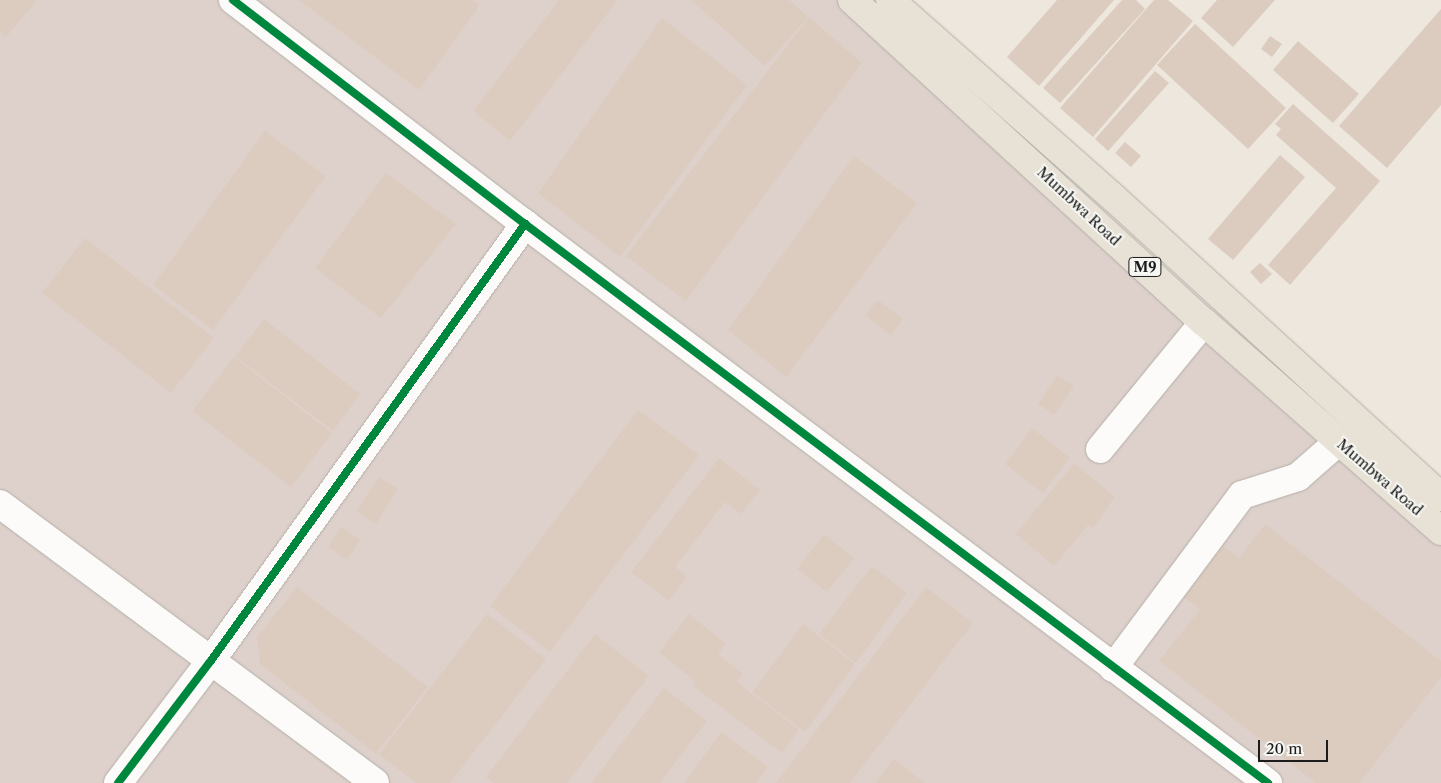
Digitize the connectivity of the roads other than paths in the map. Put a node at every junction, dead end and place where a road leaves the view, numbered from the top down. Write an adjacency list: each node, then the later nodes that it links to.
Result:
1 (233, 0): 4 (street)
2 (852, 0): 5 (main road, Mumbwa Road / M9)
3 (890, 0): 8 (main road, Mumbwa Road / M9)
4 (525, 224): 11 (street); 12 (street)
5 (1204, 322): 6 (main road, Mumbwa Road / M9); 7 (street)
6 (1338, 441): 10 (main road, Mumbwa Road / M9); 12 (street)
7 (1100, 449)
8 (1441, 497)
9 (0, 504): 11 (street)
10 (1441, 530)
11 (210, 662): 14 (street); 15 (street)
12 (1113, 668): 13 (street)
13 (1250, 778)
14 (118, 783)
15 (375, 783)

